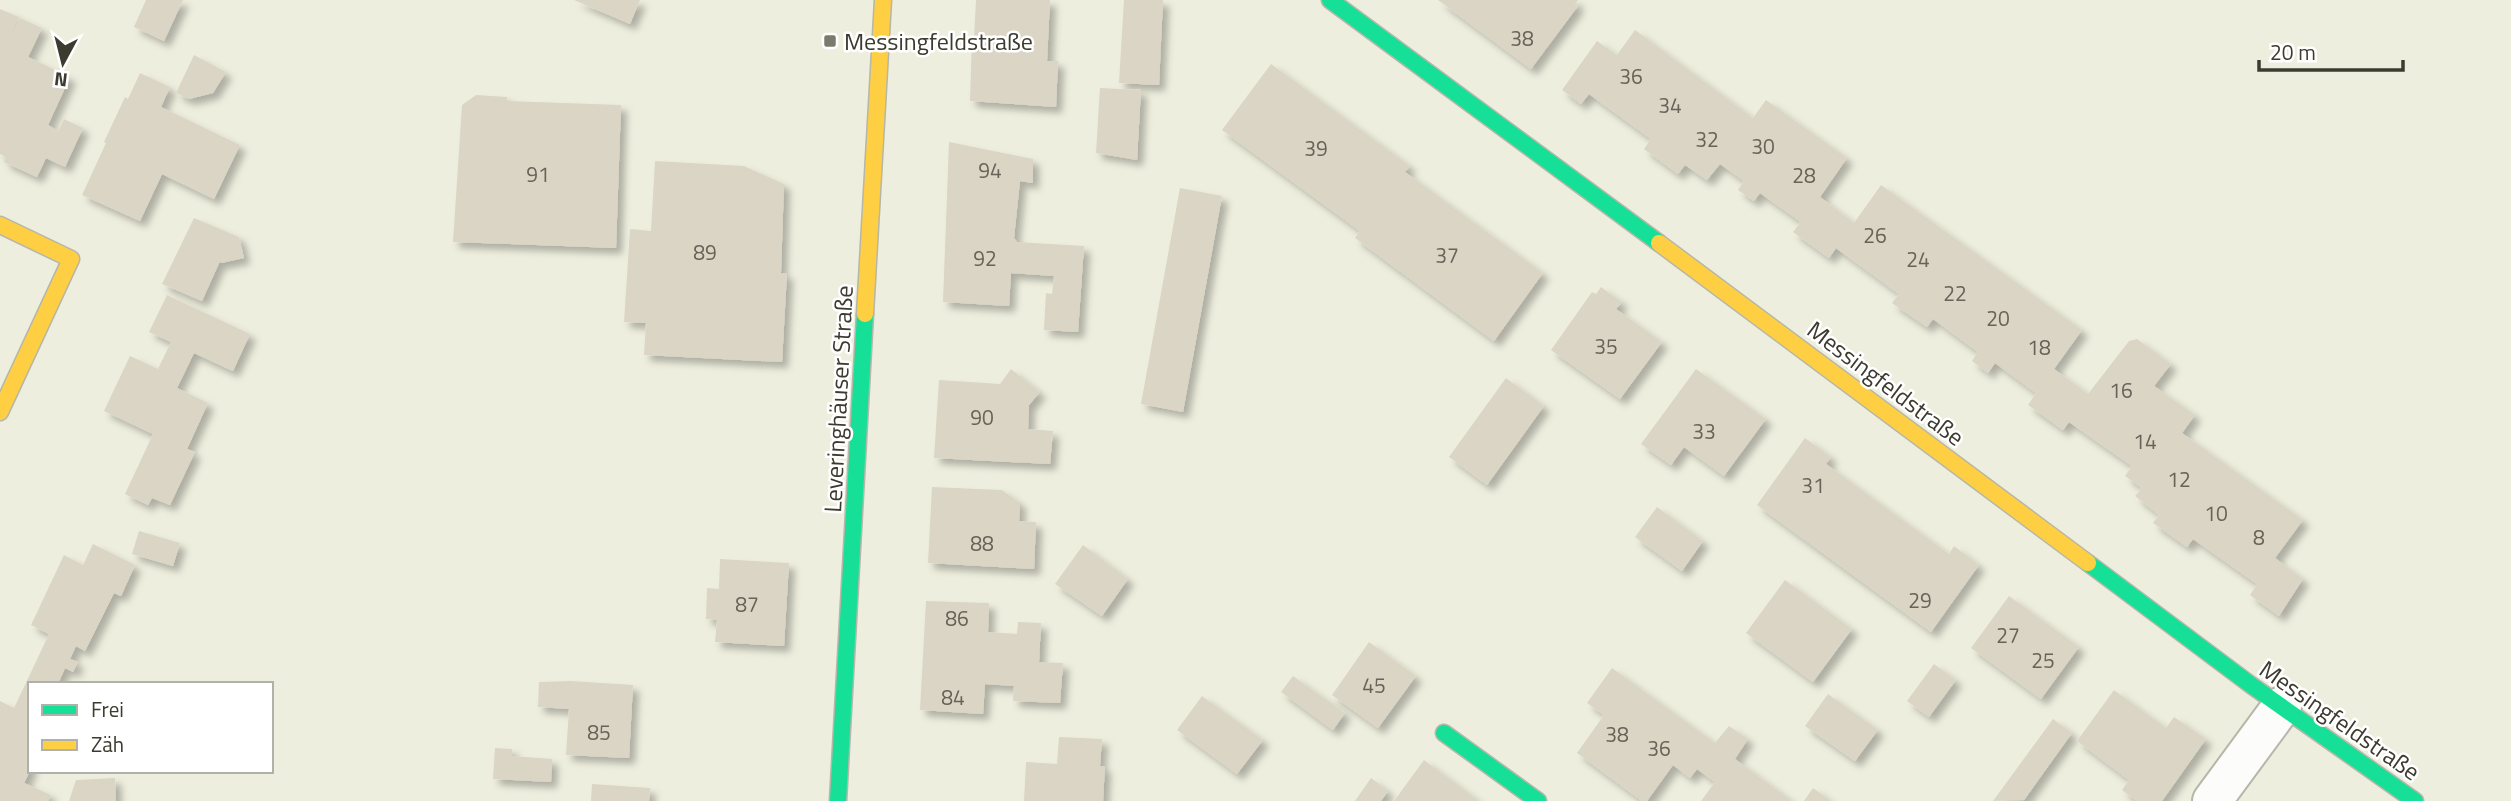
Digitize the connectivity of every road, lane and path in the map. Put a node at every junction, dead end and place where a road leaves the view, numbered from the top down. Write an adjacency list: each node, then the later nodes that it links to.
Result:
1 (883, 0): 7 (street, Leveringhäuser Straße)
2 (1330, 0): 5 (street, Messingfeldstraße)
3 (0, 225): 4 (street)
4 (0, 412)
5 (2282, 706): 9 (street); 10 (street, Messingfeldstraße)
6 (1444, 733): 8 (street)
7 (838, 801)
8 (1538, 801)
9 (2212, 801)
10 (2414, 801)

